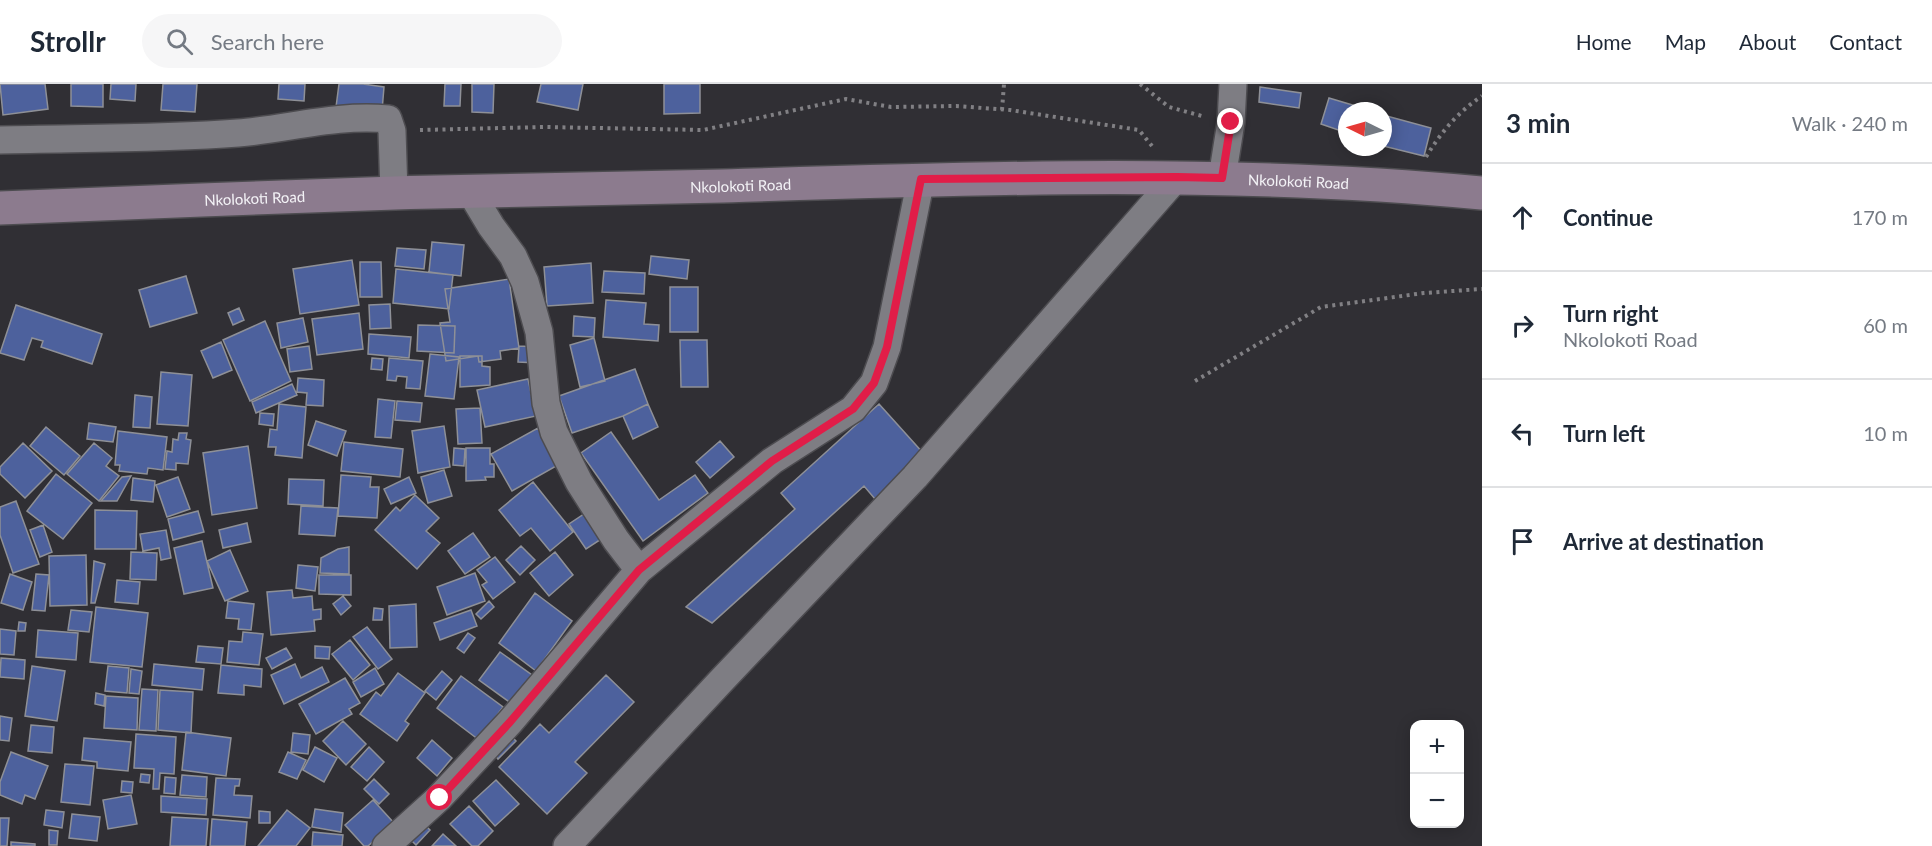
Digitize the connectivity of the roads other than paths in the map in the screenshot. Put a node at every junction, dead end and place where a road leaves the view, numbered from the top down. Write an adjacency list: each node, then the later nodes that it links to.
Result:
1 (1233, 84): 4 (street)
2 (0, 140): 7 (street)
3 (1177, 177): 4 (main road, Nkolokoti Road); 5 (main road, Nkolokoti Road); 12 (street)
4 (1222, 178): 8 (main road, Nkolokoti Road)
5 (921, 179): 6 (main road, Nkolokoti Road); 10 (street)
6 (470, 191): 7 (main road, Nkolokoti Road); 10 (street)
7 (394, 193): 9 (main road, Nkolokoti Road)
8 (1482, 193)
9 (0, 208)
10 (639, 570): 11 (street)
11 (386, 846)
12 (567, 846)

